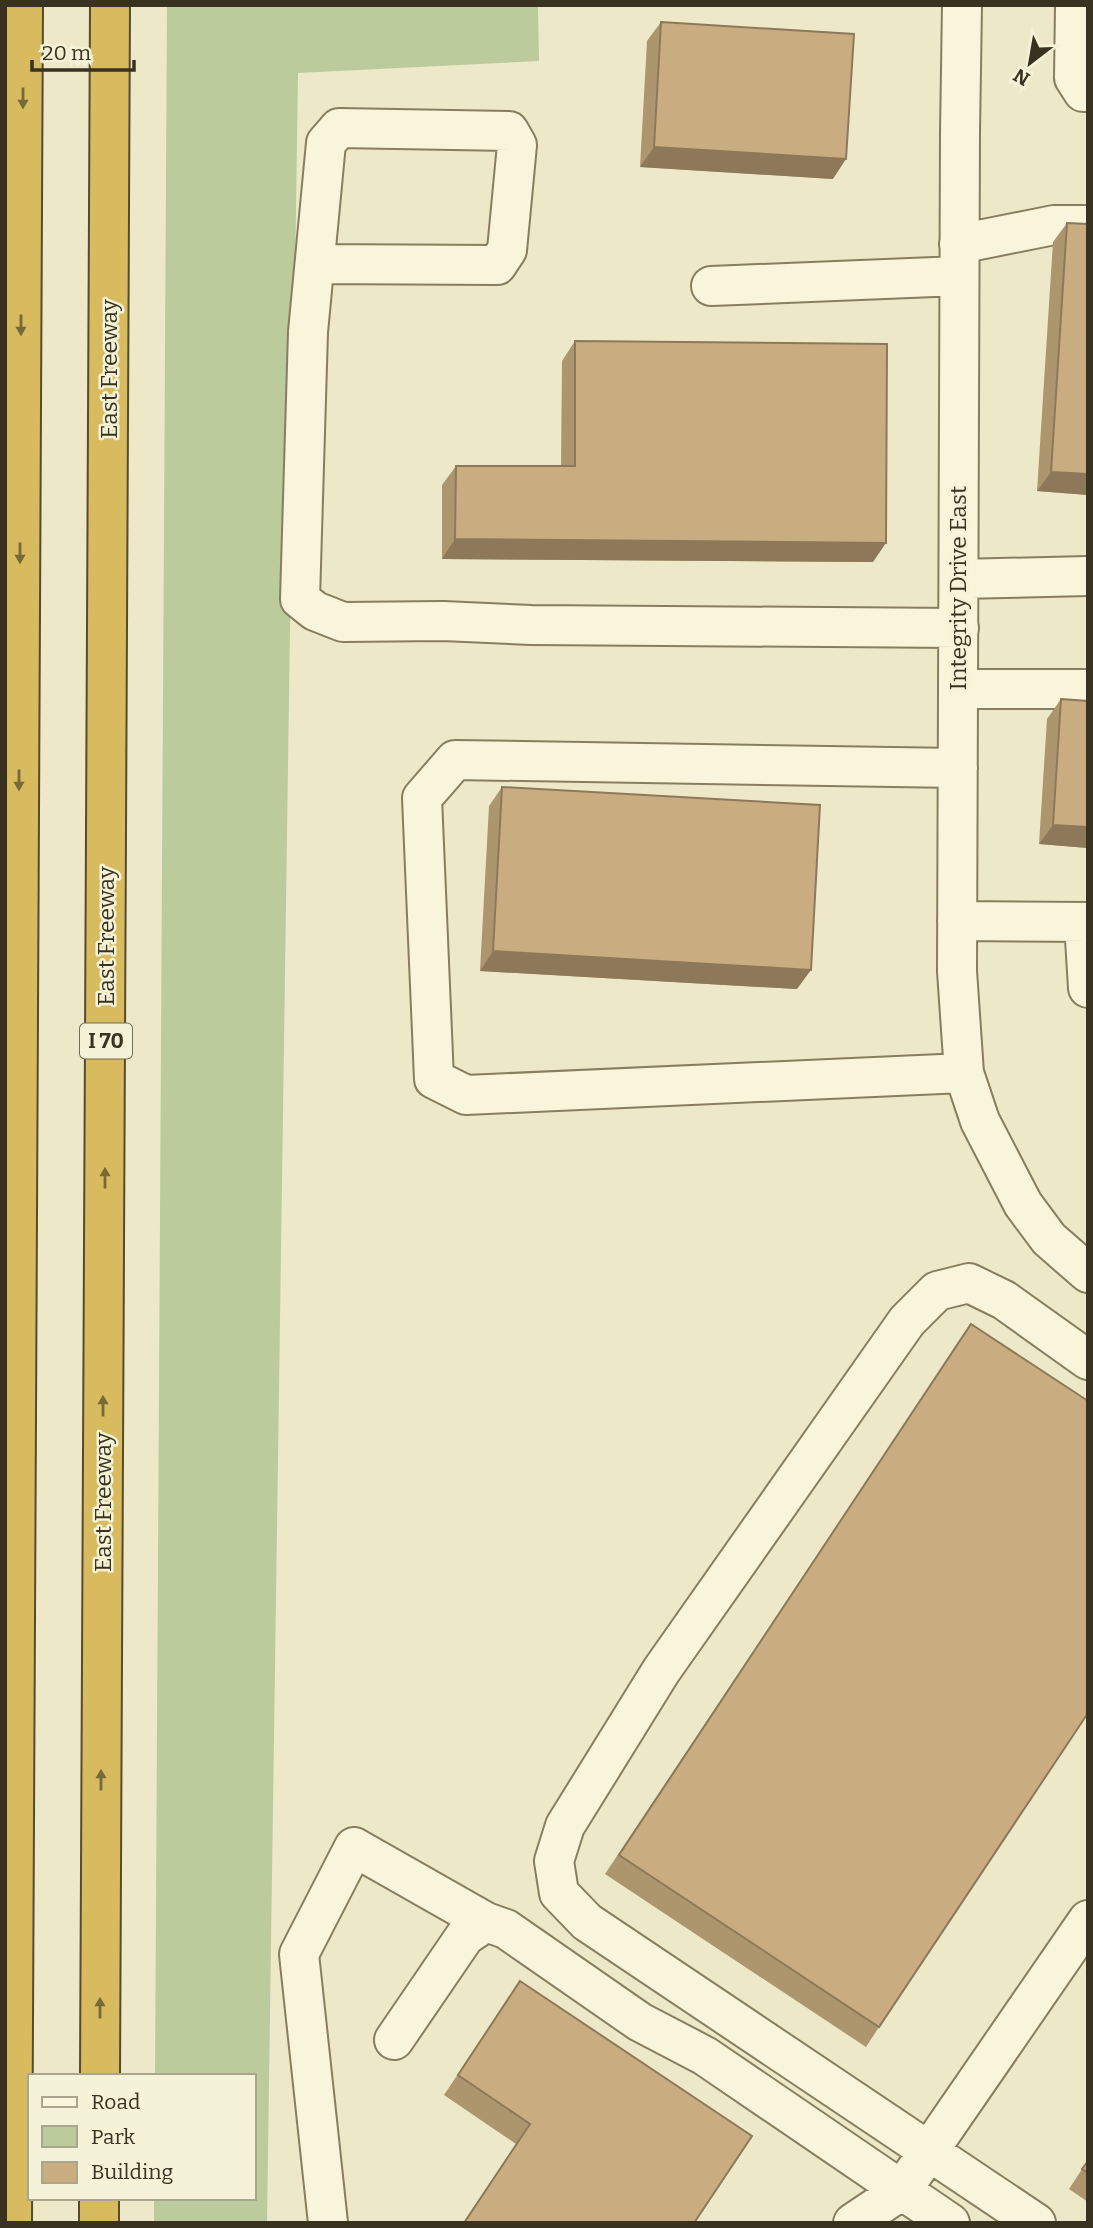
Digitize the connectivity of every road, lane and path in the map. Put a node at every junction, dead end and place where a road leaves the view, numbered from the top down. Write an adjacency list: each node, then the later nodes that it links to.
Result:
1 (23, 5): 29 (highway, one-way to 29)
2 (110, 5): 25 (highway, East Freeway / I 70, one-way to 2)
3 (962, 5): 7 (street, Integrity Drive East)
4 (1075, 5): 5 (street)
5 (1088, 92)
6 (1088, 225): 7 (street)
7 (959, 260): 9 (street); 11 (street, Integrity Drive East)
8 (315, 264): 8 (street); 12 (street)
9 (711, 286)
10 (1088, 576): 11 (street)
11 (958, 579): 12 (street, Integrity Drive East)
12 (959, 628): 13 (street, Integrity Drive East)
13 (958, 689): 14 (street); 15 (street, Integrity Drive East)
14 (1088, 689)
15 (958, 768): 16 (street, Integrity Drive East); 19 (street)
16 (957, 921): 17 (street); 19 (street, Integrity Drive East)
17 (1086, 922): 18 (street)
18 (1088, 988)
19 (964, 1073): 20 (street, Integrity Drive East)
20 (1088, 1273)
21 (1088, 1360): 26 (street)
22 (1088, 1920): 26 (street)
23 (486, 1922): 24 (street); 27 (street); 31 (street)
24 (394, 2040)
25 (100, 2074)
26 (928, 2150): 27 (street); 34 (street)
27 (902, 2190): 32 (street); 33 (street)
28 (99, 2200): 30 (highway)
29 (12, 2223)
30 (99, 2223)
31 (328, 2223)
32 (853, 2223)
33 (950, 2223)
34 (1037, 2223)

